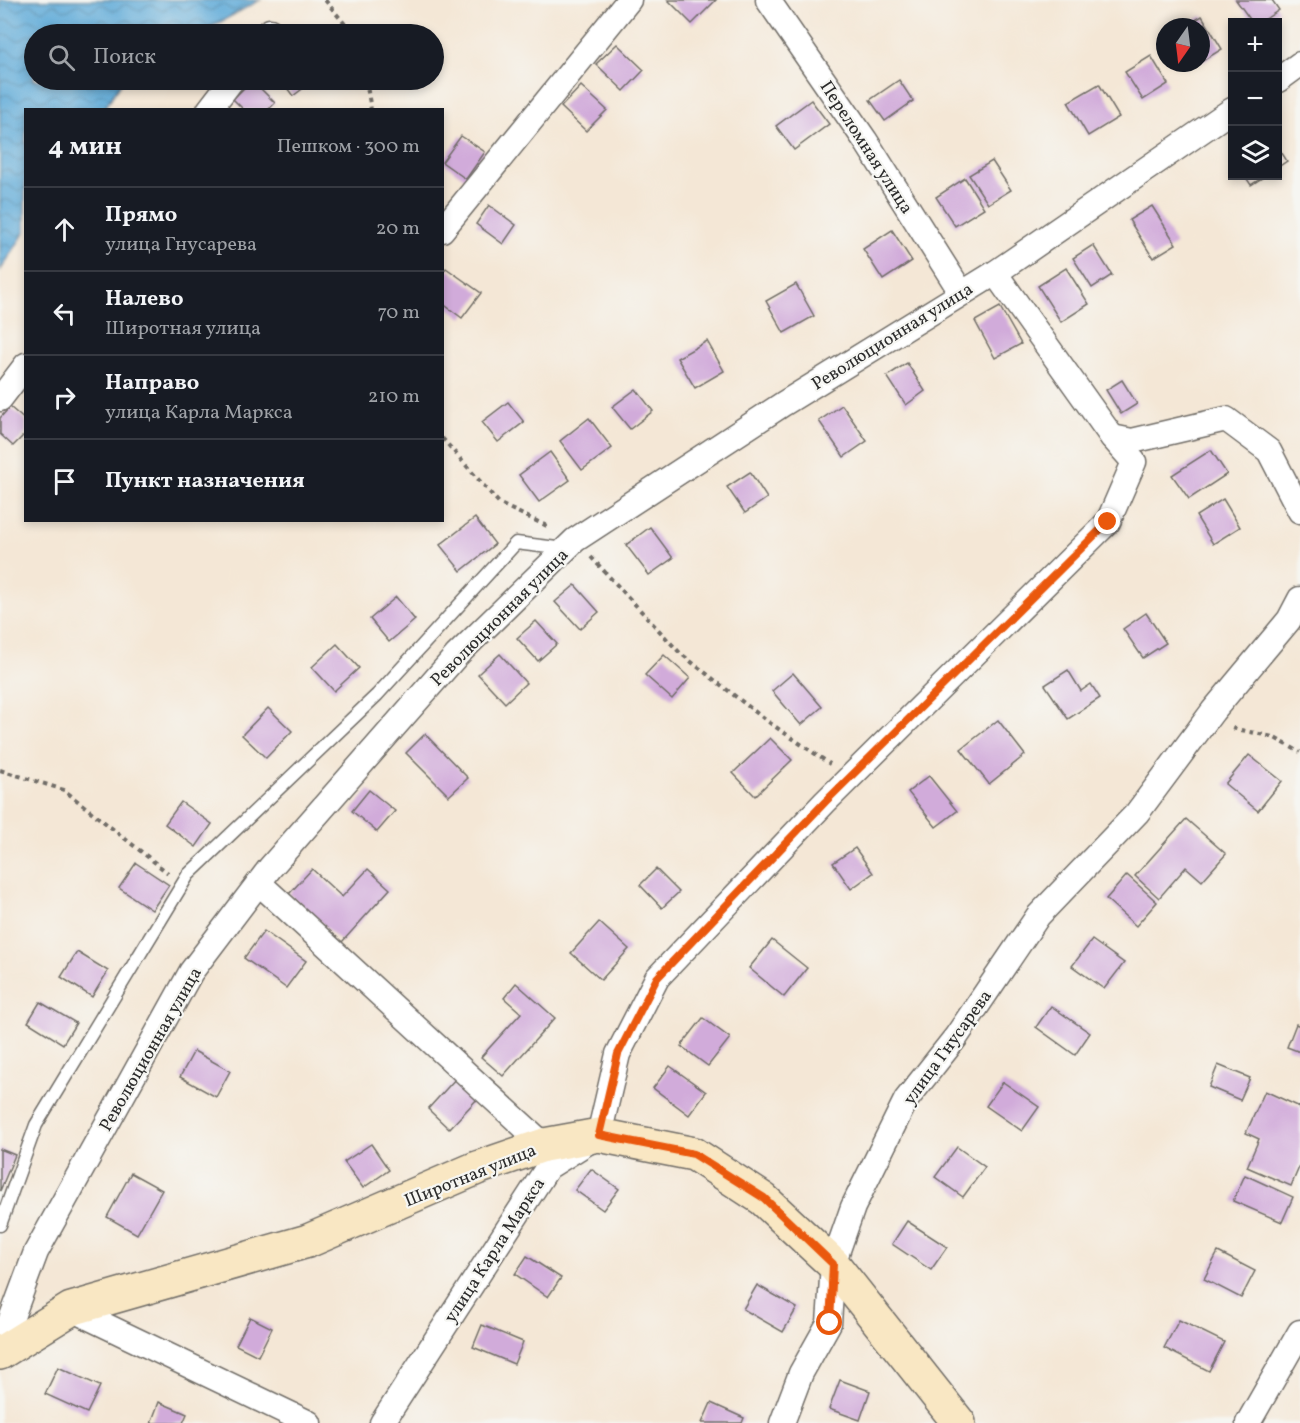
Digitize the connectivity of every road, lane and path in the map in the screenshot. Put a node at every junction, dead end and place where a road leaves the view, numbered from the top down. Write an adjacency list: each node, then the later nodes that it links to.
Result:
1 (326, 0): 4 (path)
2 (629, 0): 12 (street)
3 (768, 0): 14 (street, Переломная улица)
4 (345, 24)
5 (1300, 64): 6 (street)
6 (1282, 77)
7 (224, 90): 9 (street)
8 (368, 90): 10 (path)
9 (211, 108)
10 (371, 108)
11 (1228, 113): 13 (street, Революционная улица)
12 (444, 228)
13 (995, 273): 14 (street, Революционная улица); 17 (street)
14 (961, 291): 20 (street, Революционная улица)
15 (24, 367): 16 (street)
16 (0, 399)
17 (1112, 436): 19 (street); 25 (street)
18 (444, 440): 20 (path)
19 (1300, 512)
20 (570, 544): 25 (path); 26 (street, Революционная улица); 27 (lane)
21 (1300, 599): 22 (street, улица Гнусарева)
22 (1205, 722): 23 (path); 31 (street, улица Гнусарева)
23 (1300, 752)
24 (0, 770): 27 (path)
25 (850, 778): 28 (street)
26 (260, 884): 29 (street); 34 (street, Революционная улица)
27 (183, 885): 30 (lane)
28 (599, 1135): 29 (main road, Широтная улица); 31 (main road, Широтная улица); 36 (street, улица Карла Маркса)
29 (544, 1145): 32 (main road, Широтная улица)
30 (0, 1224)
31 (833, 1264): 37 (street, улица Гнусарева); 38 (main road, Широтная улица)
32 (71, 1309): 34 (main road, Широтная улица); 35 (street)
33 (1300, 1332): 39 (street)
34 (0, 1351)
35 (309, 1423)
36 (382, 1423)
37 (782, 1423)
38 (959, 1423)
39 (1248, 1423)

